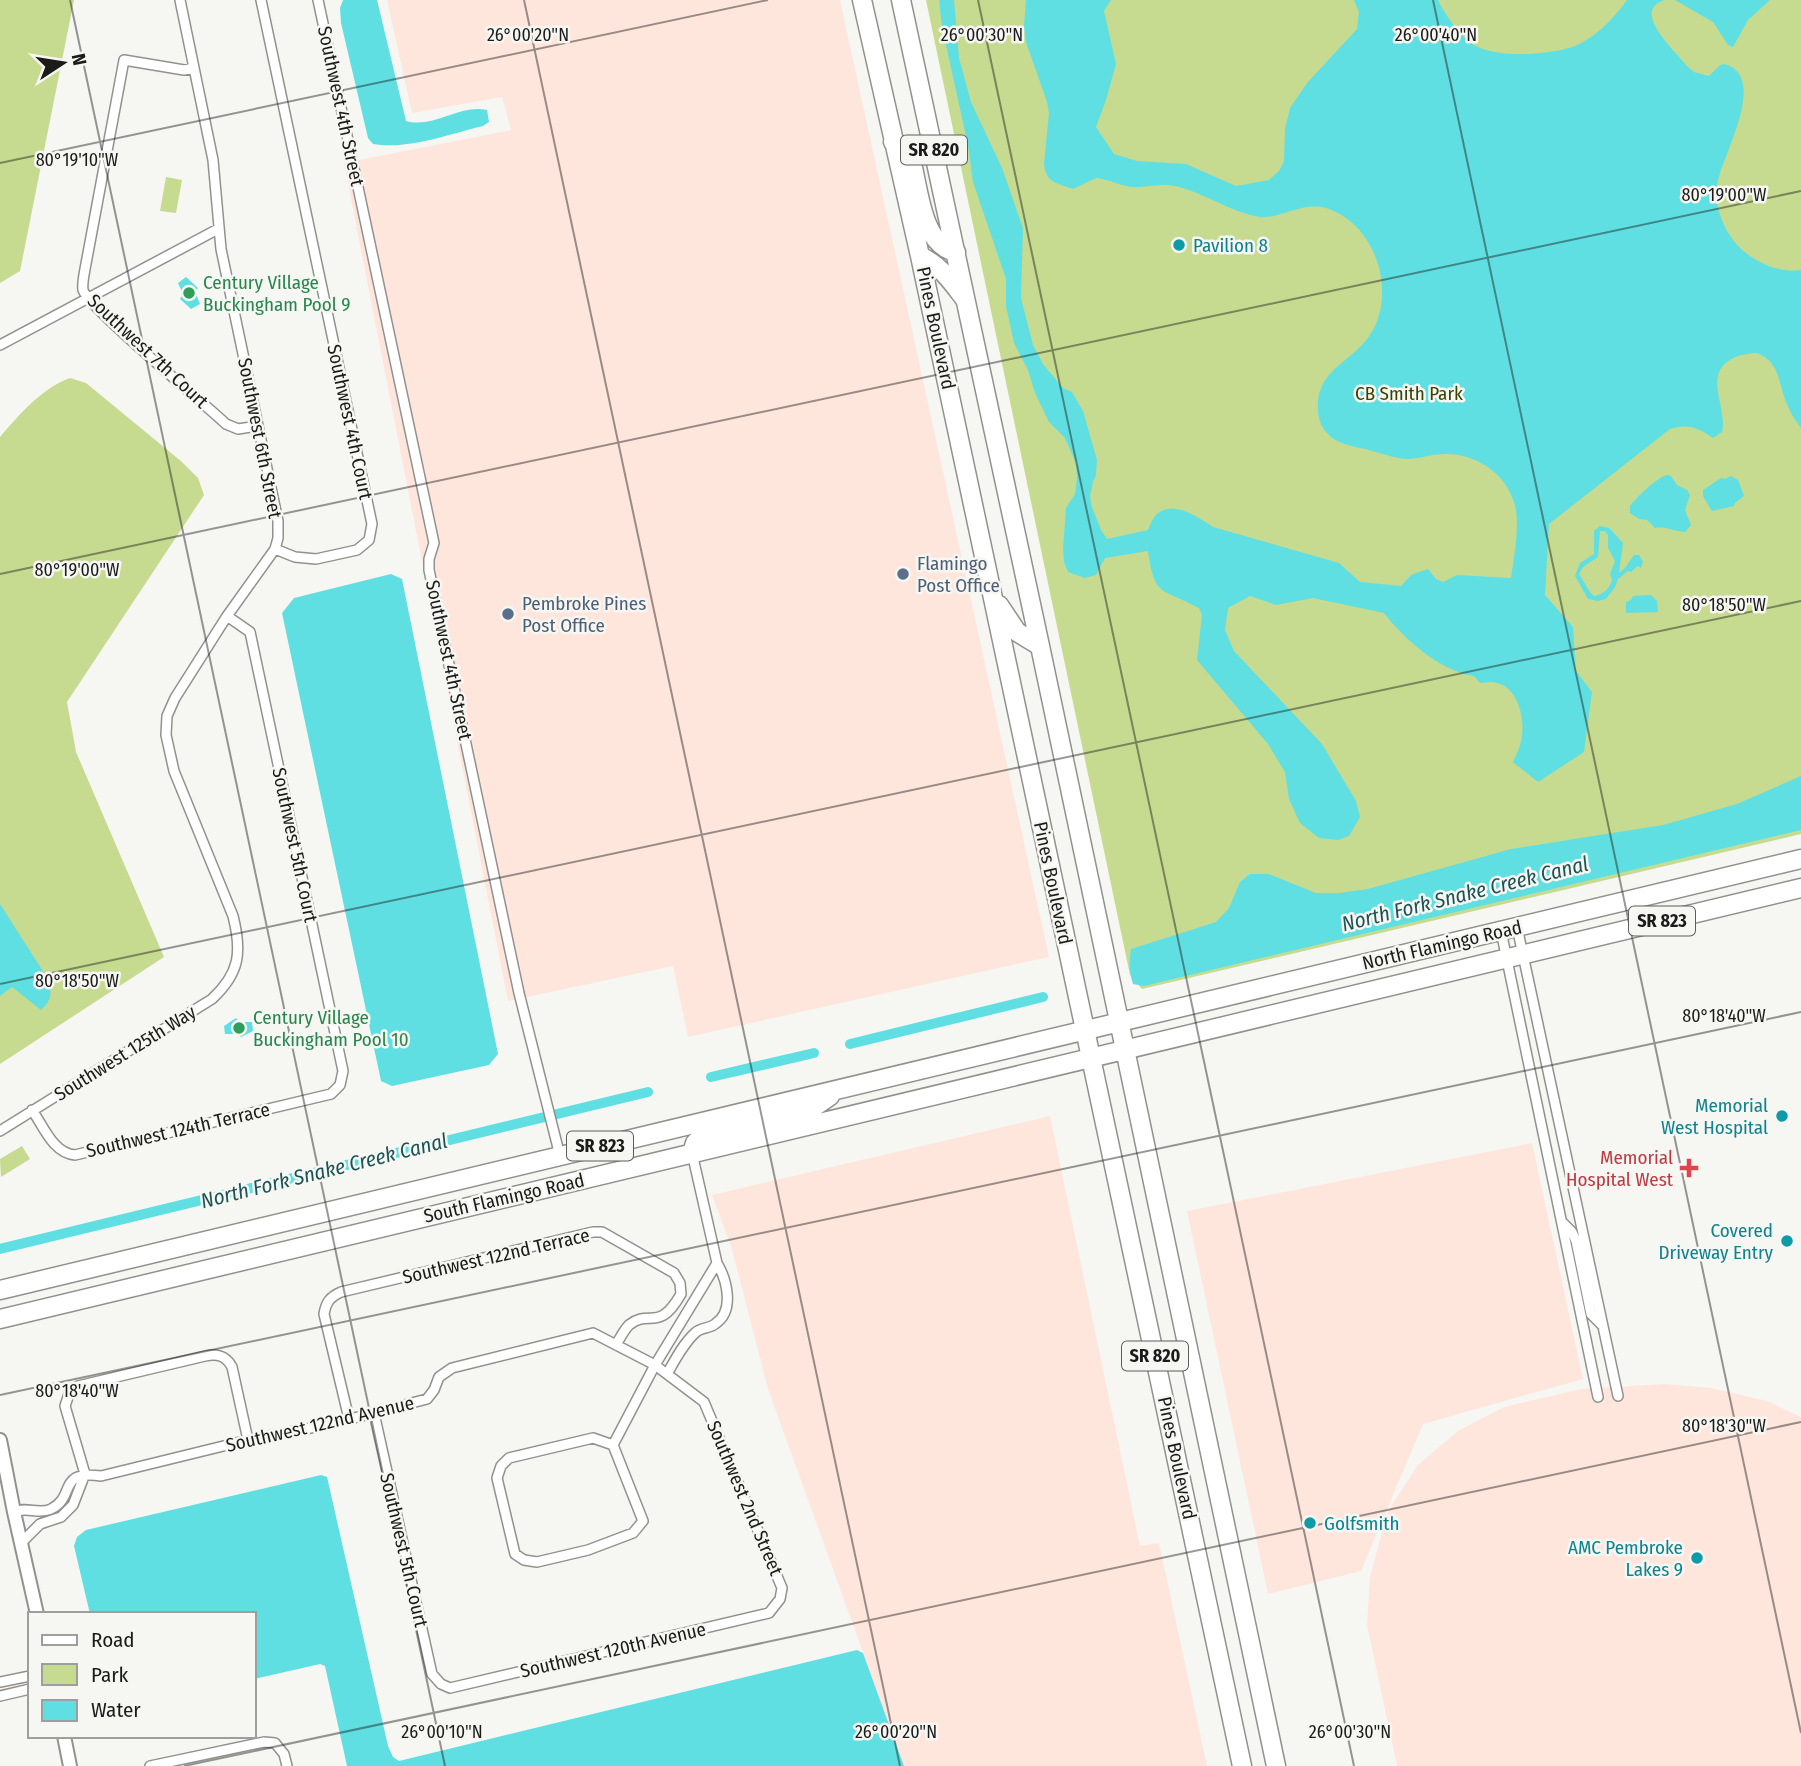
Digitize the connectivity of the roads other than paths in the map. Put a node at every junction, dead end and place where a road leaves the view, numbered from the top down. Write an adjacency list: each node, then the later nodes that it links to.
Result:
1 (180, 0): 6 (street, Southwest 6th Street)
2 (261, 0): 15 (street, Southwest 4th Court)
3 (318, 0): 32 (street, Southwest 4th Street)
4 (862, 0): 7 (highway, Pines Boulevard / SR 820)
5 (901, 0): 9 (highway, Pines Boulevard / SR 820)
6 (194, 68): 8 (street, Southwest 6th Street); 11 (street, Southwest 7th Court)
7 (893, 142): 9 (highway); 10 (highway, Pines Boulevard / SR 820)
8 (218, 229): 11 (street); 14 (street, Southwest 6th Street)
9 (956, 252): 12 (highway, Pines Boulevard / SR 820)
10 (920, 256): 12 (highway); 16 (highway, Pines Boulevard / SR 820)
11 (88, 298): 13 (street); 14 (street, Southwest 7th Court)
12 (967, 300): 18 (highway, Pines Boulevard / SR 820)
13 (0, 345)
14 (258, 426): 15 (street, Southwest 6th Street)
15 (275, 549): 17 (street)
16 (994, 596): 18 (highway); 24 (highway, Pines Boulevard / SR 820)
17 (227, 616): 27 (street, Southwest 5th Court); 29 (street, Southwest 125th Way)
18 (1041, 646): 23 (highway, Pines Boulevard / SR 820)
19 (1801, 859): 21 (highway, North Flamingo Road / SR 823)
20 (1801, 888): 22 (highway, North Flamingo Road / SR 823)
21 (1509, 929): 22 (street); 22 (street); 23 (highway, North Flamingo Road / SR 823)
22 (1515, 957): 25 (highway, North Flamingo Road / SR 823); 33 (street); 37 (street)
23 (1119, 1021): 24 (highway, North Flamingo Road / SR 823); 25 (highway, Pines Boulevard / SR 820)
24 (1083, 1029): 26 (highway, Pines Boulevard / SR 820); 28 (highway, South Flamingo Road / SR 823)
25 (1125, 1051): 26 (highway, North Flamingo Road / SR 823); 65 (highway, Pines Boulevard / SR 820)
26 (1091, 1060): 31 (highway, South Flamingo Road / SR 823); 64 (highway, Pines Boulevard / SR 820)
27 (340, 1085): 29 (street, Southwest 124th Terrace)
28 (841, 1088): 31 (highway); 32 (highway, South Flamingo Road / SR 823)
29 (32, 1110): 30 (street, Southwest 125th Way)
30 (0, 1131)
31 (692, 1153): 34 (street); 38 (highway, South Flamingo Road / SR 823)
32 (559, 1156): 35 (highway, South Flamingo Road / SR 823)
33 (1561, 1220): 36 (street); 44 (street)
34 (717, 1263): 41 (street); 42 (street)
35 (0, 1290)
36 (1587, 1294): 37 (street); 39 (street)
37 (1598, 1298): 39 (street)
38 (0, 1319)
39 (1603, 1326): 43 (street)
40 (616, 1345): 41 (street, Southwest 122nd Avenue); 45 (street, Southwest 122nd Avenue); 46 (street, Southwest 122nd Terrace)
41 (655, 1366): 42 (street, Southwest 2nd Street); 49 (street)
42 (667, 1374): 53 (street, Southwest 2nd Street)
43 (1618, 1396)
44 (1598, 1397)
45 (374, 1413): 46 (street, Southwest 122nd Avenue); 57 (street, Southwest 5th Court)
46 (349, 1419): 48 (street, Southwest 122nd Avenue)
47 (0, 1440): 51 (street)
48 (248, 1440): 50 (street, Southwest 122nd Avenue); 50 (street)
49 (613, 1445): 49 (street)
50 (85, 1474): 51 (street); 52 (street)
51 (14, 1512): 52 (street)
52 (21, 1543): 54 (street)
53 (780, 1599): 57 (street, Southwest 120th Avenue)
54 (37, 1612)
55 (28, 1676): 56 (street)
56 (4, 1681): 59 (street)
57 (441, 1684)
58 (28, 1689): 59 (street)
59 (5, 1695)
60 (64, 1738): 61 (street)
61 (70, 1766)
62 (150, 1766): 63 (street)
63 (287, 1766)
64 (1242, 1766)
65 (1276, 1766)

